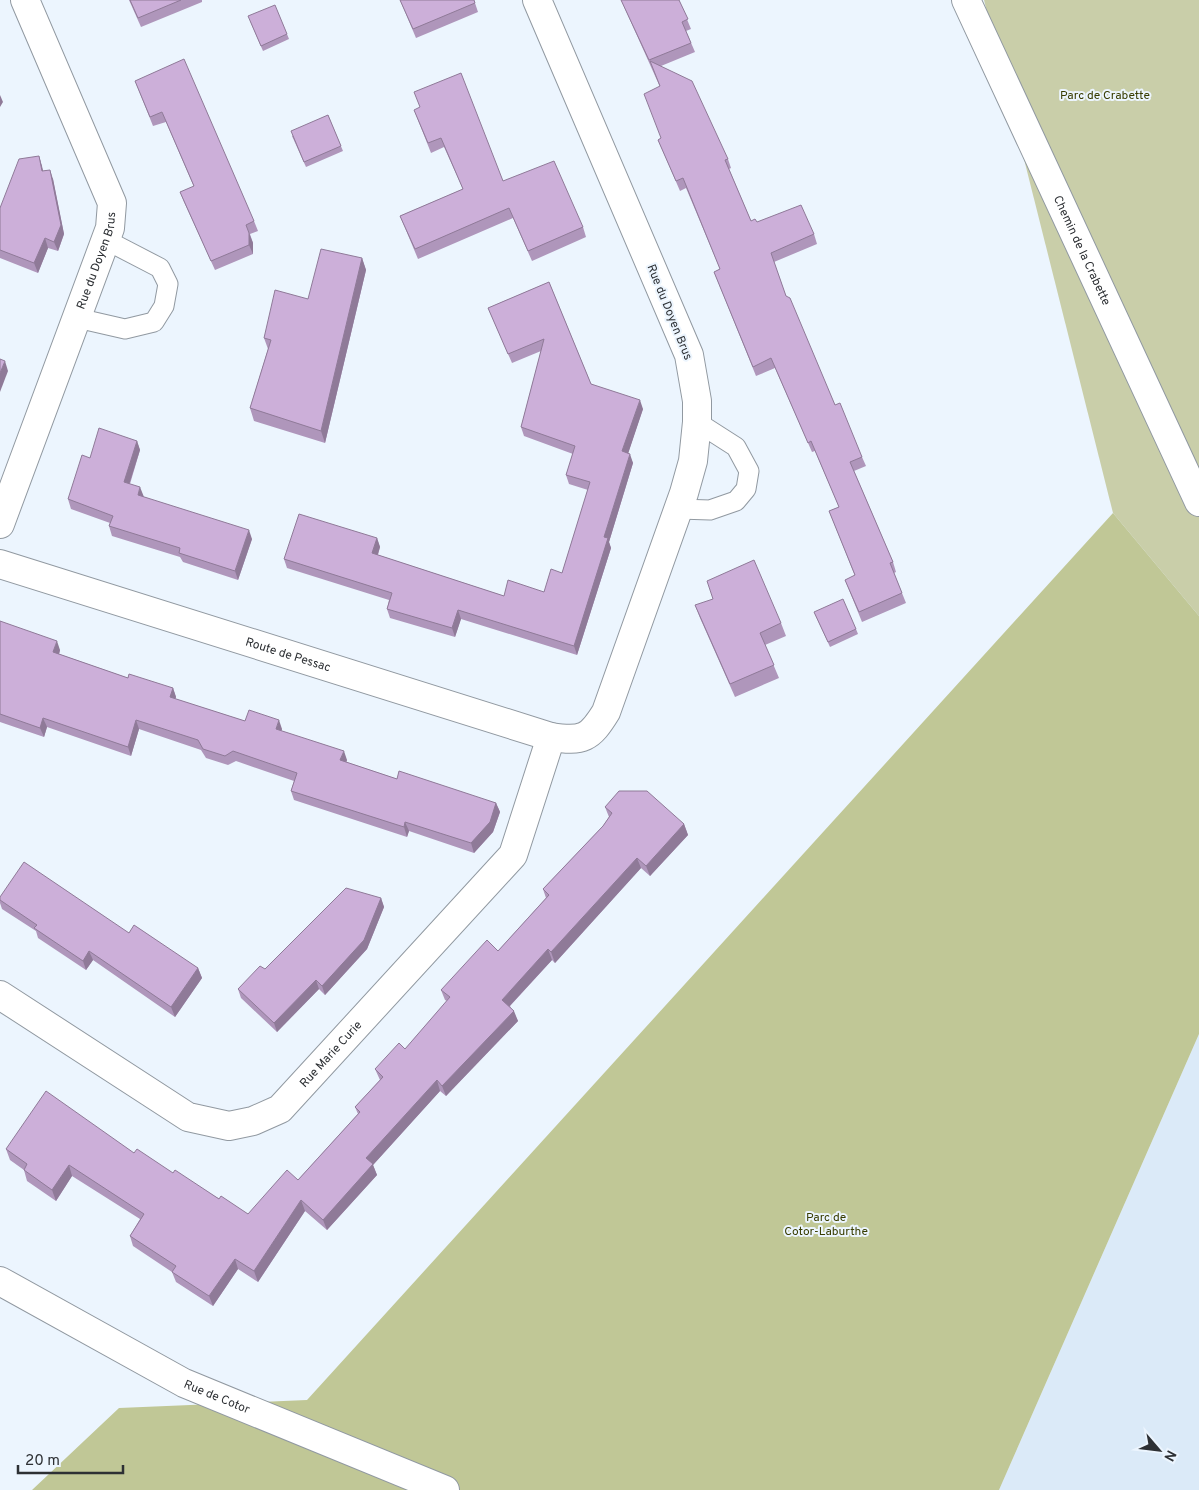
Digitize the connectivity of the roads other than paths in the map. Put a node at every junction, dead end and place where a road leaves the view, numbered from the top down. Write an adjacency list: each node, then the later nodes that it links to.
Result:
1 (25, 0): 4 (street, Rue du Doyen Brus)
2 (537, 0): 6 (street, Rue du Doyen Brus)
3 (966, 0): 7 (street, Chemin de la Crabette)
4 (106, 240): 5 (street, Rue du Doyen Brus); 5 (lane)
5 (76, 318): 9 (street, Rue du Doyen Brus)
6 (697, 422): 8 (street, Rue du Doyen Brus); 8 (lane)
7 (1199, 502)
8 (679, 509): 12 (street, Rue du Doyen Brus)
9 (0, 524)
10 (0, 564): 11 (street, Route de Pessac)
11 (552, 737): 12 (street, Route de Pessac); 13 (street, Rue Marie Curie)
12 (579, 739)
13 (0, 995)
14 (0, 1281): 15 (street, Rue de Cotor)
15 (445, 1490)

